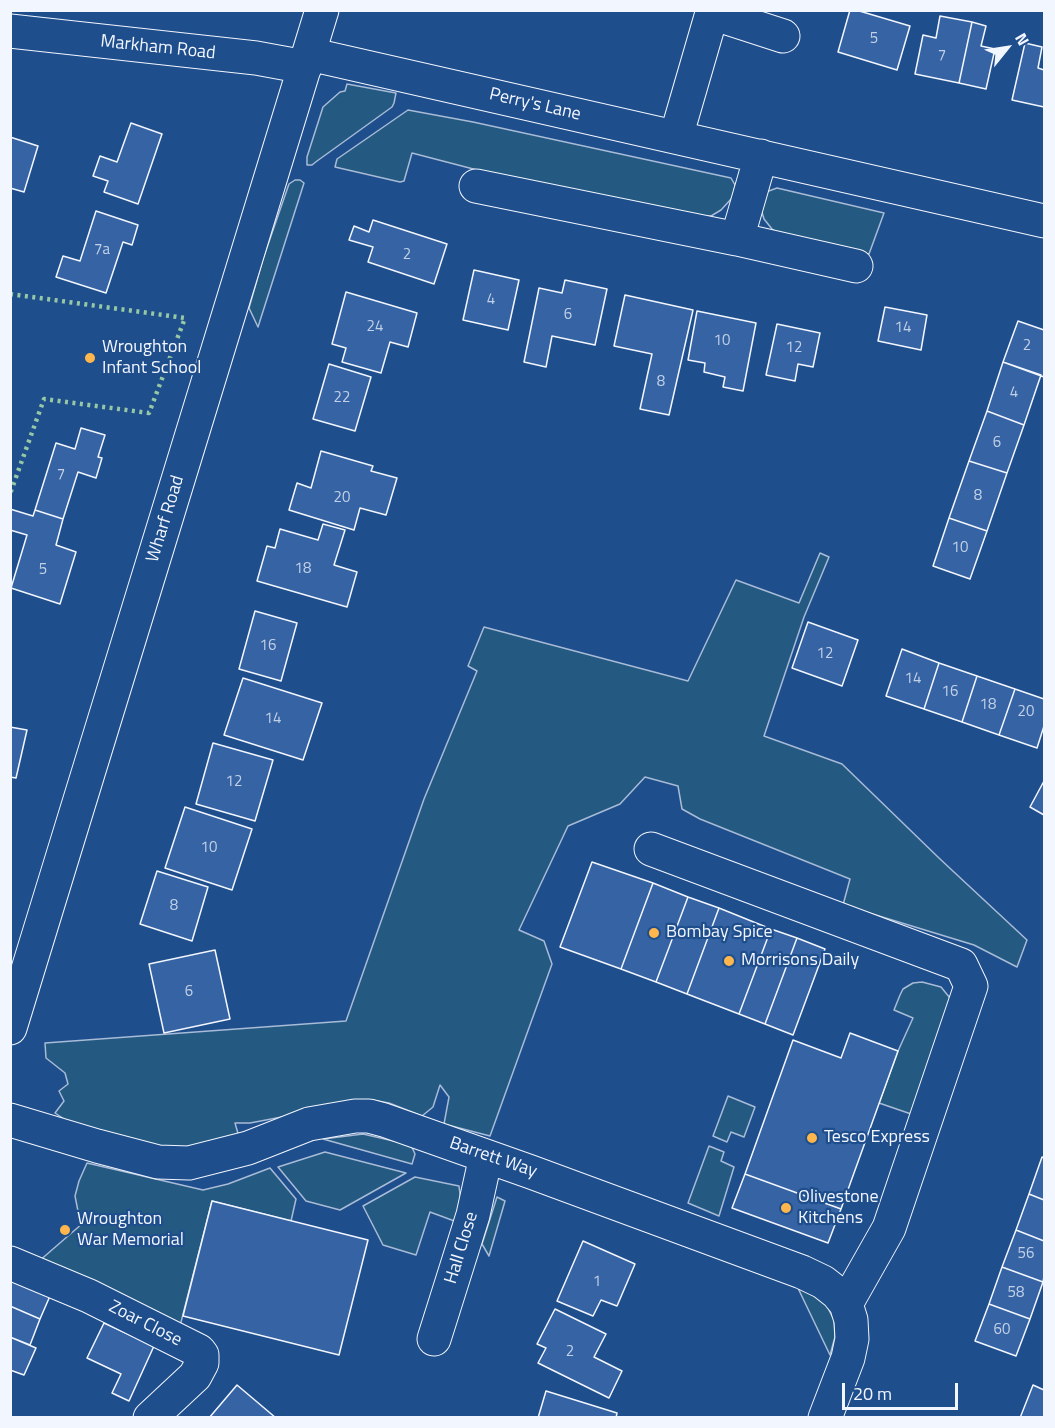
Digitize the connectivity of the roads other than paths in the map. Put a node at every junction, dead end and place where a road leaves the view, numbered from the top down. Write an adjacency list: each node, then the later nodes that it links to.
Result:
1 (322, 10): 4 (street, Wharf Road)
2 (10, 31): 4 (street, Markham Road)
3 (783, 36): 5 (street)
4 (307, 60): 5 (street, Perry's Lane); 12 (street, Wharf Road)
5 (676, 137): 6 (street, Perry's Lane)
6 (761, 156): 8 (street, Perry's Lane); 9 (street)
7 (476, 186): 9 (street)
8 (1044, 221)
9 (737, 239): 10 (street)
10 (855, 266)
11 (651, 849): 16 (street)
12 (10, 1028)
13 (10, 1120): 14 (street, Barrett Way)
14 (486, 1156): 16 (street, Barrett Way); 17 (street, Hall Close)
15 (10, 1263): 18 (street, Zoar Close)
16 (846, 1304): 19 (street)
17 (434, 1339)
18 (150, 1418)
19 (825, 1418)

